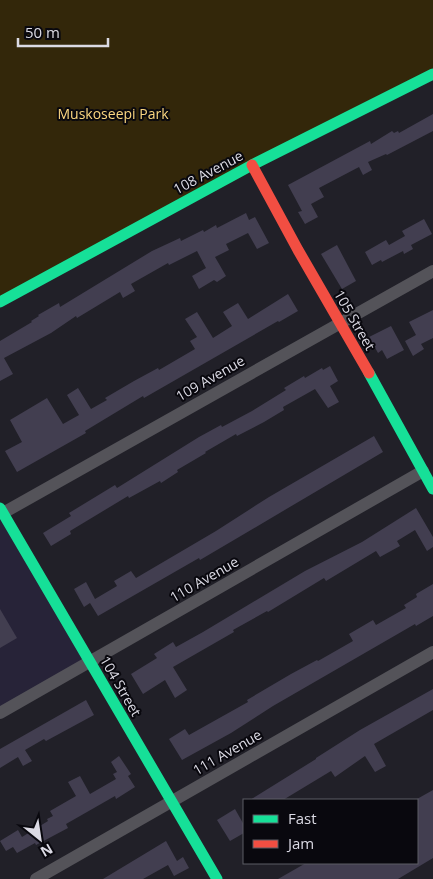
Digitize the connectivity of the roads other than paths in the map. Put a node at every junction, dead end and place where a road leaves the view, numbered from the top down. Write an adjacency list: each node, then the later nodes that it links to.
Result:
1 (433, 74): 2 (street, 108 Avenue)
2 (252, 166): 4 (street, 108 Avenue); 5 (street, 105 Street)
3 (433, 271): 5 (street, 109 Avenue)
4 (0, 302)
5 (339, 322): 6 (street, 105 Street); 8 (street, 109 Avenue)
6 (422, 471): 7 (street, 105 Street); 10 (street, 110 Avenue)
7 (433, 489)
8 (2, 511): 10 (street, 104 Street)
9 (433, 652): 12 (street, 111 Avenue)
10 (90, 662): 11 (street, 110 Avenue); 12 (street, 104 Street)
11 (0, 714)
12 (171, 801): 13 (street, 111 Avenue); 14 (street, 104 Street)
13 (36, 879)
14 (217, 879)

